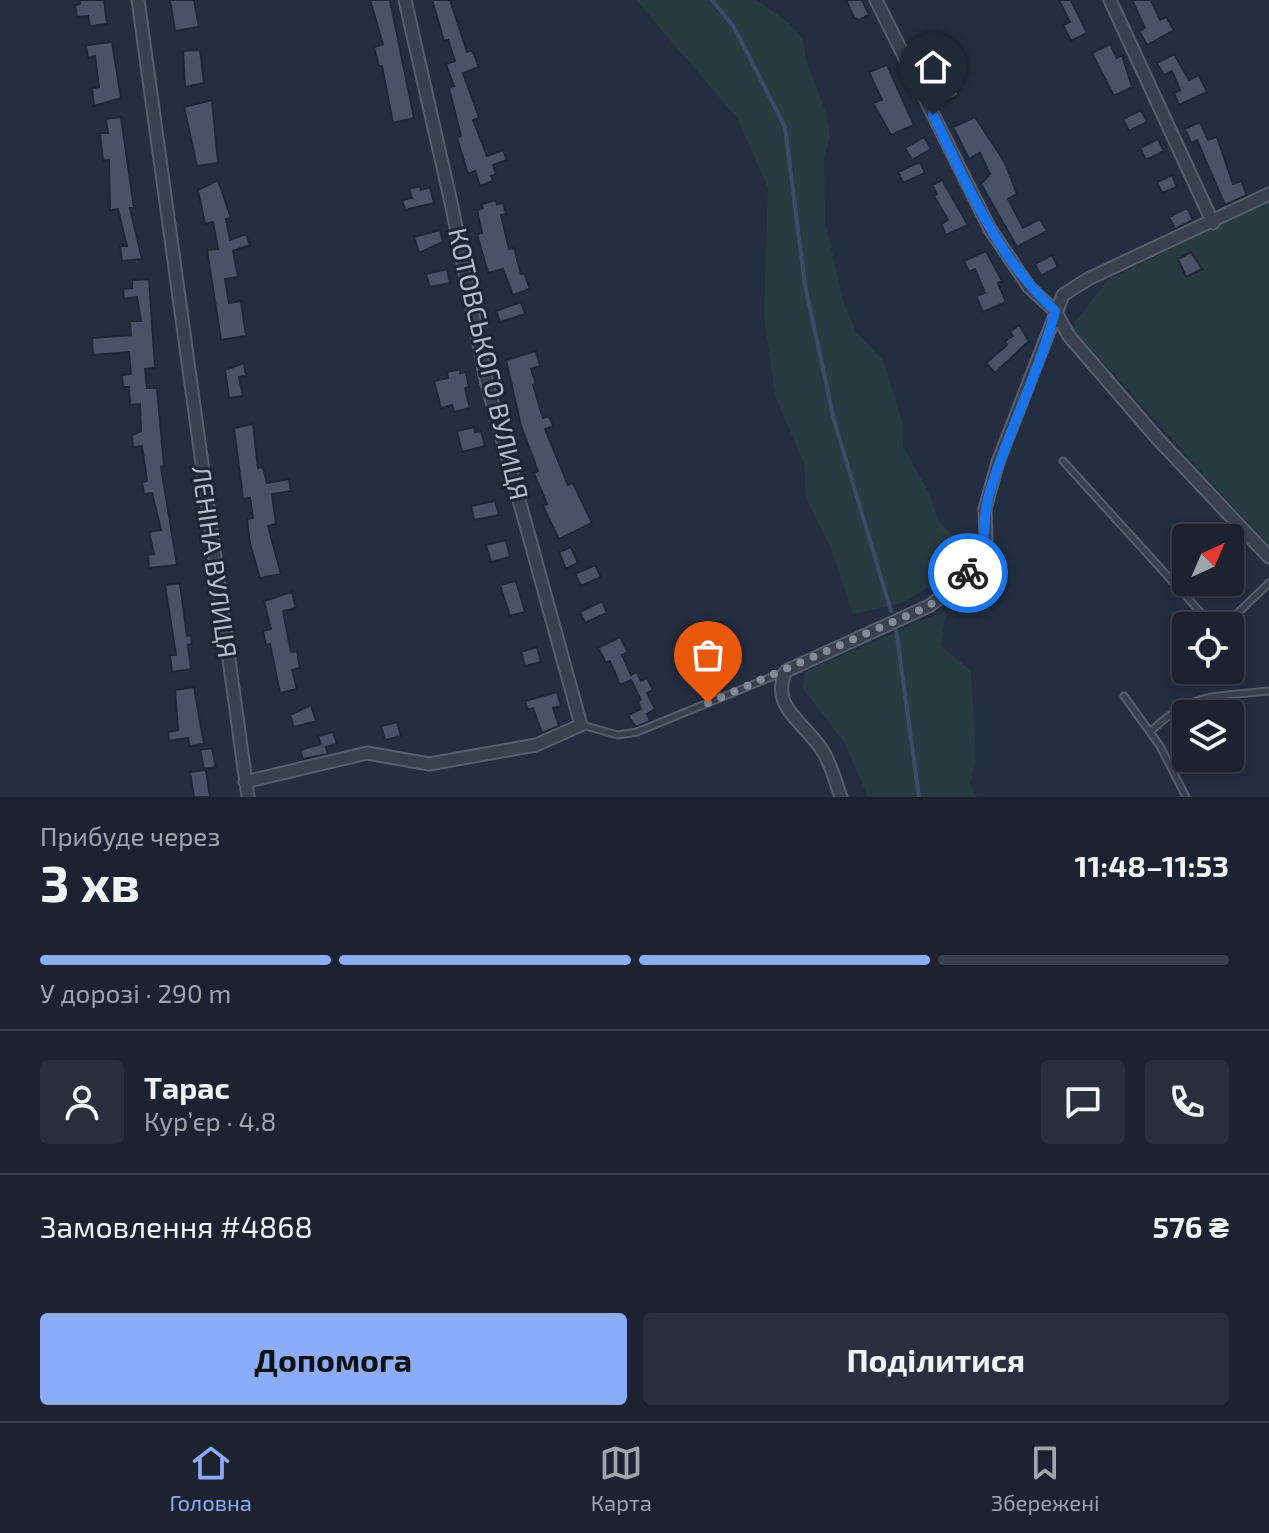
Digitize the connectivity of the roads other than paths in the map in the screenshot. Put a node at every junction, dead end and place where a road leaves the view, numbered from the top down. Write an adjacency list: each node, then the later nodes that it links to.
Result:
1 (138, 0): 18 (street, ЛЕНІНА ВУЛИЦЯ)
2 (405, 0): 16 (street, КОТОВСЬКОГО ВУЛИЦЯ)
3 (876, 0): 7 (street)
4 (1110, 0): 6 (street)
5 (1269, 194): 6 (street)
6 (1213, 223): 7 (street)
7 (1055, 311): 9 (street); 13 (street)
8 (1063, 461): 11 (lane)
9 (1269, 557)
10 (1269, 583): 12 (lane)
11 (1200, 612)
12 (1239, 612)
13 (786, 671): 16 (lane); 20 (street)
14 (1269, 691): 17 (lane)
15 (1124, 696): 17 (lane)
16 (581, 725): 18 (street)
17 (1150, 732): 21 (lane)
18 (245, 782): 19 (street, ЛЕНІНА ВУЛИЦЯ)
19 (248, 797)
20 (841, 797)
21 (1186, 797)

